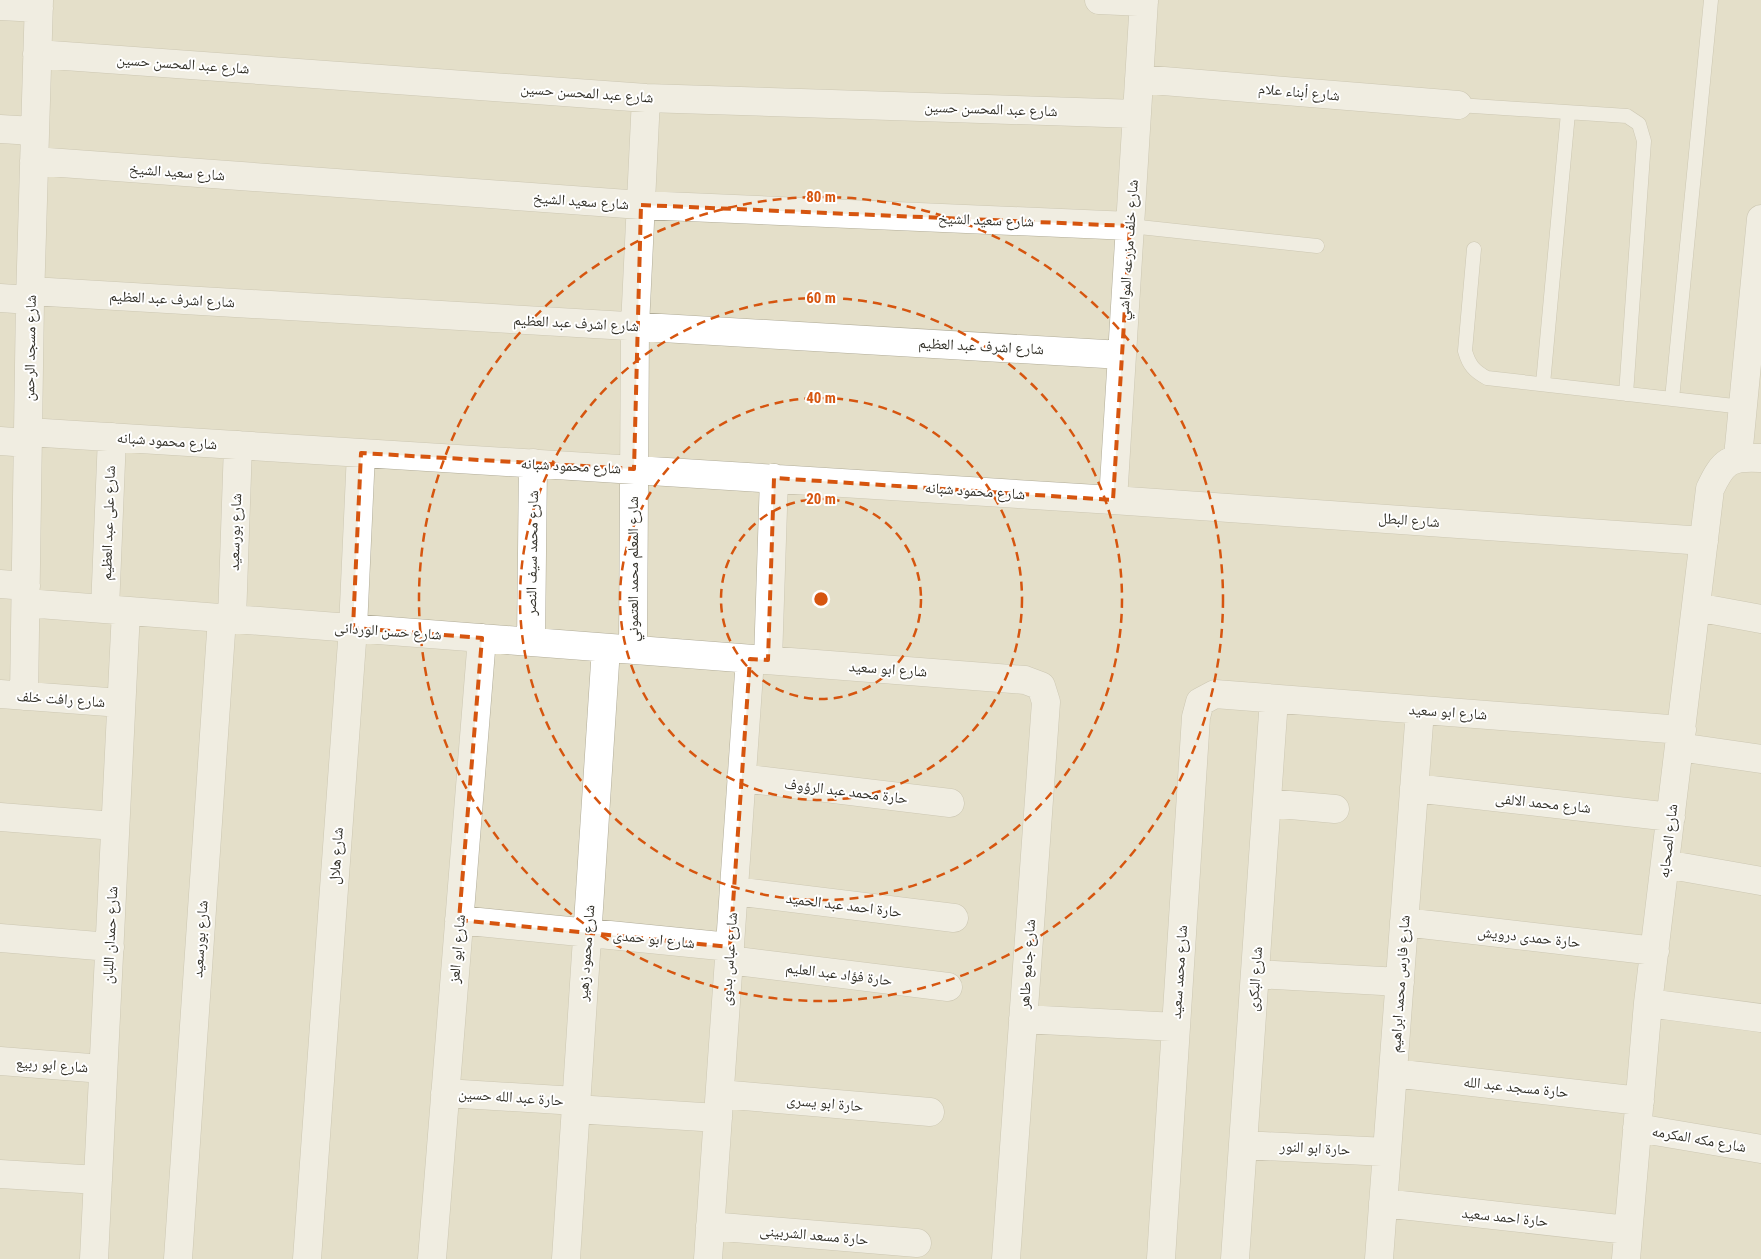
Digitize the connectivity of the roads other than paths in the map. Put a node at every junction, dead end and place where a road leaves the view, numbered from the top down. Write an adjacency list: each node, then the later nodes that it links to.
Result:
1 (1099, 0): 3 (street)
2 (1711, 0): 26 (lane)
3 (1144, 1): 7 (street, شارع خلف مزرعه المواشي)
4 (39, 4): 5 (street); 6 (street, شارع مسجد الرحمن)
5 (0, 6)
6 (37, 54): 8 (street, شارع عبد المحسن حسين); 13 (street, شارع مسجد الرحمن)
7 (1139, 79): 9 (street, شارع أبناء علام); 11 (street, شارع خلف مزرعه المواشي)
8 (646, 98): 11 (street, شارع عبد المحسن حسين); 15 (street, شارع المعلم محمد العتموني)
9 (1458, 106): 10 (lane)
10 (1568, 113): 24 (lane); 25 (lane)
11 (1137, 114): 17 (street, شارع خلف مزرعه المواشي)
12 (0, 129): 13 (street)
13 (34, 131): 14 (street, شارع مسجد الرحمن)
14 (34, 161): 15 (street, شارع سعيد الشيخ); 20 (street, شارع مسجد الرحمن)
15 (641, 205): 17 (street, شارع سعيد الشيخ); 22 (street, شارع المعلم محمد العتموني)
16 (1761, 219): 27 (street)
17 (1130, 226): 18 (lane); 23 (street, شارع خلف مزرعه المواشي)
18 (1317, 246)
19 (1474, 248): 24 (lane)
20 (31, 296): 21 (street, شارع اشرف عبد العظيم); 22 (street, شارع اشرف عبد العظيم); 29 (street, شارع مسجد الرحمن)
21 (0, 298)
22 (636, 326): 23 (street, شارع اشرف عبد العظيم); 35 (street, شارع المعلم محمد العتموني)
23 (1122, 355): 37 (street, شارع خلف مزرعه المواشي)
24 (1543, 384): 25 (lane)
25 (1626, 394): 26 (lane)
26 (1672, 399): 27 (lane)
27 (1743, 407): 33 (street)
28 (112, 437): 29 (street, شارع محمود شبانه); 31 (street, شارع محمود شبانه); 41 (street, شارع على عبد العظيم)
29 (28, 438): 30 (street, شارع محمود شبانه); 39 (street, شارع مسجد الرحمن)
30 (0, 441)
31 (238, 445): 32 (street, شارع محمود شبانه); 42 (street, شارع بورسعيد)
32 (361, 453): 34 (street, شارع محمود شبانه); 44 (street, شارع هلال)
33 (1753, 458): 38 (street, شارع الصحابه)
34 (533, 463): 35 (street, شارع محمود شبانه); 46 (street, شارع محمد سيف النصر)
35 (634, 470): 36 (street, شارع محمود شبانه); 48 (street, شارع المعلم محمد العتموني)
36 (774, 478): 37 (street, شارع محمود شبانه); 49 (street, شارع عباس بدوى)
37 (1113, 500): 38 (street, شارع البطل)
38 (1704, 541): 40 (street, شارع الصحابه)
39 (18, 591): 41 (street, شارع حسن الوردانى); 52 (street, شارع مسجد الرحمن)
40 (1696, 608): 43 (street); 56 (street, شارع الصحابه)
41 (116, 610): 42 (street, شارع حسن الوردانى); 54 (street, شارع حمدان اللبان)
42 (227, 618): 44 (street, شارع حسن الوردانى); 103 (street, شارع بورسعيد)
43 (1761, 619)
44 (352, 628): 45 (street, شارع حسن الوردانى); 104 (street, شارع هلال)
45 (482, 638): 46 (street, شارع حسن الوردانى); 70 (street, شارع ابو العز)
46 (530, 642): 47 (street, شارع حسن الوردانى)
47 (606, 648): 48 (street, شارع حسن الوردانى); 72 (street, شارع محمود زهير)
48 (633, 650): 49 (street, شارع حسن الوردانى)
49 (759, 659): 50 (street, شارع ابو سعيد); 58 (street, شارع عباس بدوى)
50 (1025, 680): 82 (street, شارع جامع طاهر)
51 (1215, 694): 53 (street, شارع ابو سعيد); 83 (street, شارع محمد سعيد)
52 (12, 695): 54 (street, شارع رافت خلف)
53 (1274, 699): 55 (street, شارع ابو سعيد); 61 (street, شارع البكرى)
54 (121, 703): 65 (street, شارع حمدان اللبان)
55 (1420, 710): 56 (street, شارع ابو سعيد); 59 (street, شارع فارس محمد ابراهيم)
56 (1681, 739): 57 (street, شارع ابو سعيد); 64 (street, شارع الصحابه)
57 (1761, 759)
58 (741, 778): 60 (street, حارة محمد عبد الرؤوف); 68 (street, شارع عباس بدوى)
59 (1414, 788): 64 (street, شارع محمد الالفى); 71 (street, شارع فارس محمد ابراهيم)
60 (950, 803)
61 (1267, 803): 62 (street); 77 (street, شارع البكرى)
62 (1335, 809)
63 (0, 817): 65 (street)
64 (1671, 817): 66 (street, شارع الصحابه)
65 (116, 826): 74 (street, شارع حمدان اللبان)
66 (1665, 864): 67 (street); 75 (street, شارع الصحابه)
67 (1761, 881)
68 (734, 891): 69 (street, حارة احمد عبد الحميد); 76 (street, شارع عباس بدوى)
69 (954, 918)
70 (459, 920): 72 (street, شارع ابو حمدى); 87 (street, شارع ابو العز)
71 (1404, 922): 75 (street, حارة حمدى درويش); 78 (street, شارع فارس محمد ابراهيم)
72 (587, 932): 76 (street, شارع ابو حمدى); 89 (street, شارع محمود زهير)
73 (0, 938): 74 (street)
74 (110, 947): 85 (street, شارع حمدان اللبان)
75 (1655, 951): 80 (street, شارع الصحابه)
76 (729, 954): 79 (street, حارة فؤاد عبد العليم); 90 (street, شارع عباس بدوى)
77 (1255, 974): 78 (street); 93 (street, شارع البكرى)
78 (1400, 982): 86 (street, شارع فارس محمد ابراهيم)
79 (948, 987)
80 (1648, 1003): 81 (street); 88 (street, شارع الصحابه)
81 (1761, 1018)
82 (1023, 1019): 83 (street); 108 (street, شارع جامع طاهر)
83 (1176, 1027): 109 (street, شارع محمد سعيد)
84 (0, 1061): 85 (street, شارع ابو ربيع)
85 (103, 1069): 97 (street, شارع حمدان اللبان)
86 (1393, 1073): 88 (street, حارة مسجد عبد الله); 95 (street, شارع فارس محمد ابراهيم)
87 (445, 1093): 89 (street, حارة عبد الله حسين); 105 (street, شارع ابو العز)
88 (1640, 1100): 92 (street, شارع الصحابه)
89 (576, 1105): 90 (street, حارة عبد الله حسين); 106 (street, شارع محمود زهير)
90 (719, 1106): 91 (street, حارة ابو يسرى); 99 (street, شارع عباس بدوى)
91 (930, 1112)
92 (1637, 1128): 94 (street, شارع مكه المكرمه); 100 (street, شارع الصحابه)
93 (1243, 1144): 95 (street, حارة ابو النور); 110 (street, شارع البكرى)
94 (1761, 1149)
95 (1387, 1152): 98 (street, شارع فارس محمد ابراهيم)
96 (0, 1174): 97 (street)
97 (98, 1180): 102 (street, شارع حمدان اللبان)
98 (1383, 1203): 100 (street, حارة احمد سعيد); 111 (street, شارع فارس محمد ابراهيم)
99 (710, 1226): 101 (street, حارة مسعد الشربينى); 107 (street, شارع عباس بدوى)
100 (1628, 1230): 112 (street, شارع الصحابه)
101 (917, 1243)
102 (94, 1259)
103 (178, 1259)
104 (307, 1259)
105 (432, 1259)
106 (566, 1259)
107 (708, 1259)
108 (1006, 1259)
109 (1161, 1259)
110 (1235, 1259)
111 (1379, 1259)
112 (1626, 1259)

